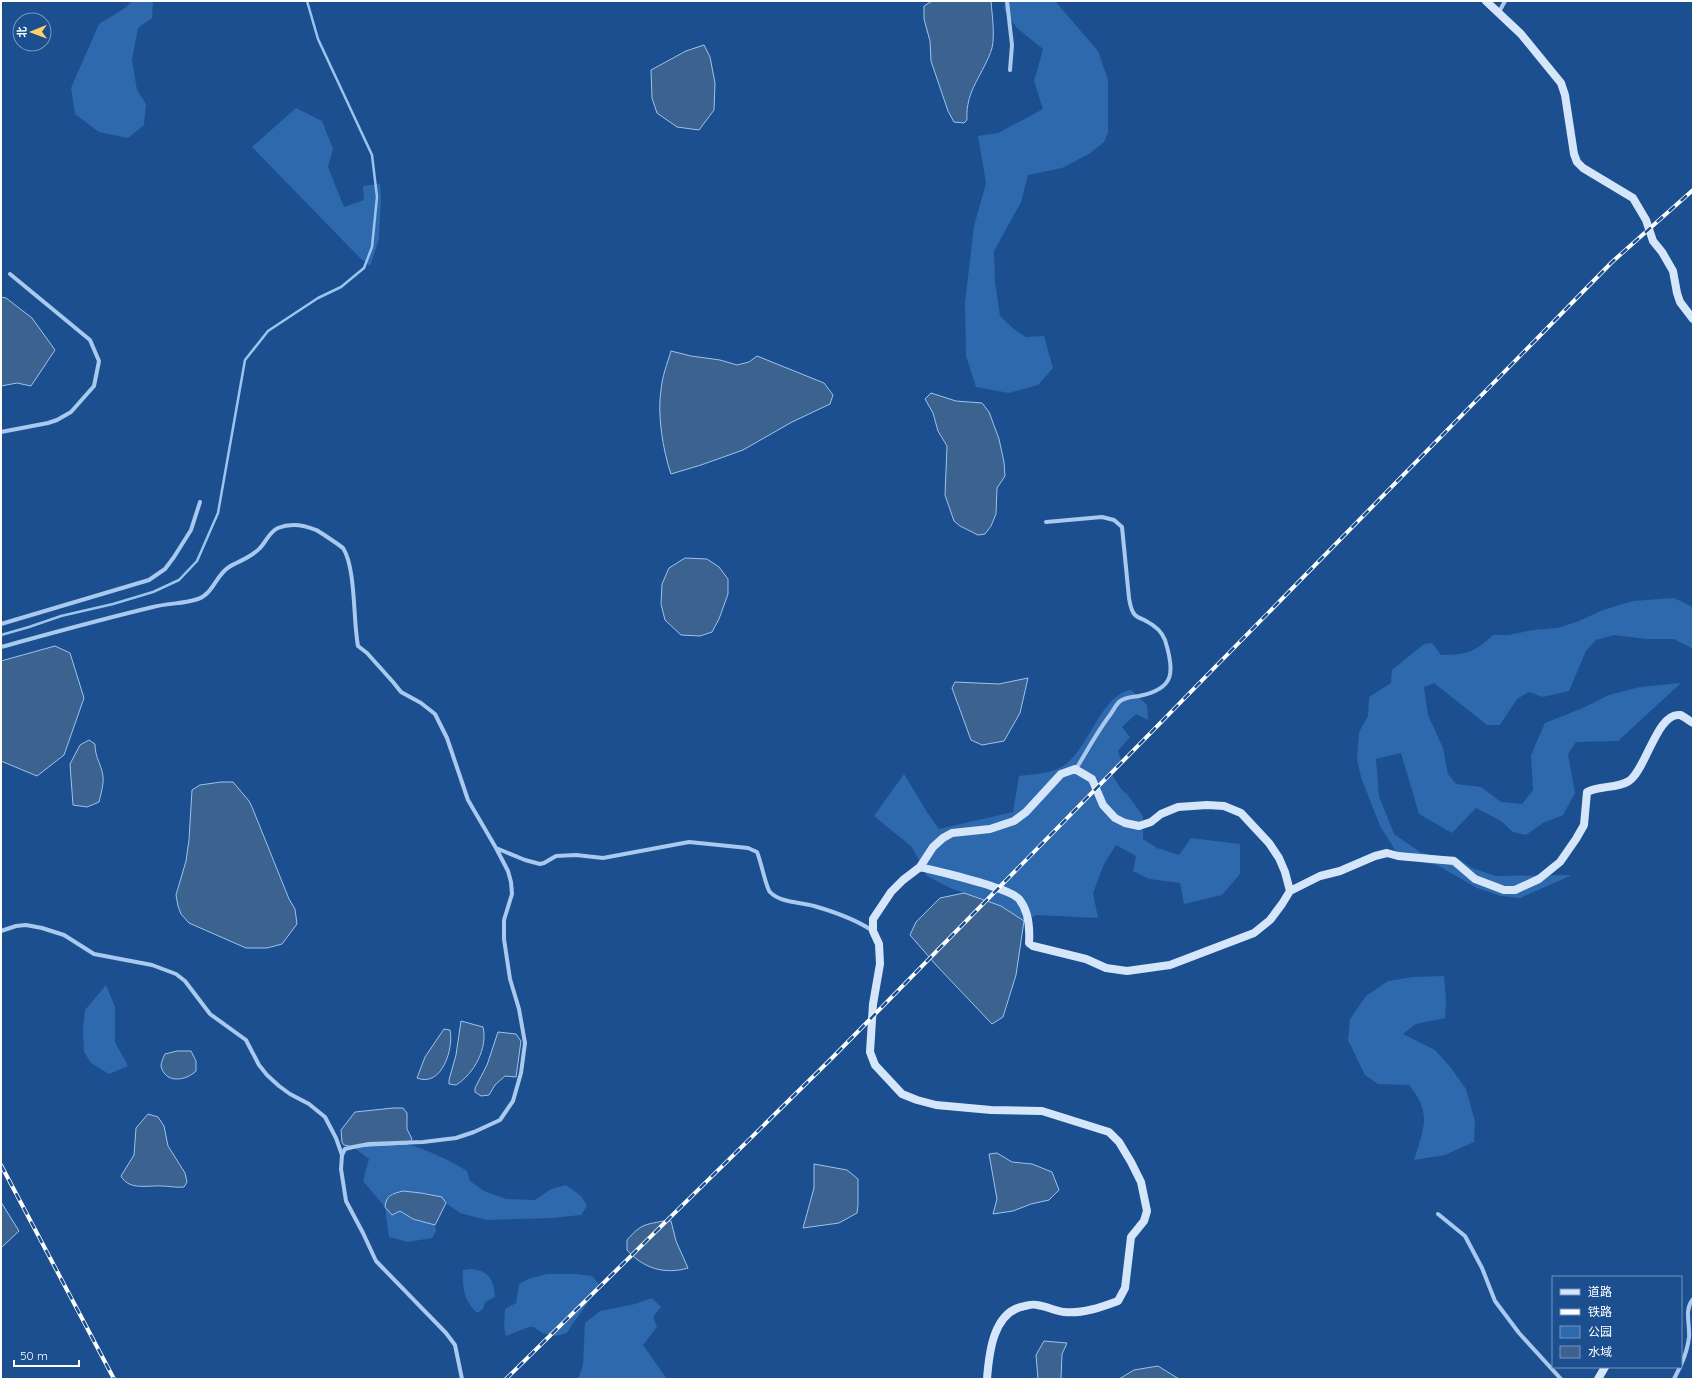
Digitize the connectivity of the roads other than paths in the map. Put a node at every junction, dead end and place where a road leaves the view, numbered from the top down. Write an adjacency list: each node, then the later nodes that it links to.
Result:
1 (1007, 1): 5 (street)
2 (1486, 1): 4 (street)
3 (1505, 1): 4 (street)
4 (1499, 12): 7 (street)
5 (1010, 70)
6 (10, 274): 8 (street)
7 (1693, 319)
8 (1, 432)
9 (200, 502): 11 (street)
10 (1046, 522): 14 (street)
11 (1, 624)
12 (1, 647): 15 (street)
13 (1693, 723): 17 (street)
14 (1075, 769): 16 (street); 17 (street)
15 (496, 848): 19 (street); 20 (street)
16 (920, 867): 17 (street); 19 (street)
17 (1290, 891)
18 (1, 931): 20 (street)
19 (873, 931): 27 (street)
20 (342, 1155): 26 (street)
21 (1438, 1214): 28 (street)
22 (1693, 1299): 23 (street)
23 (1682, 1361)
24 (1604, 1368): 29 (street)
25 (1679, 1368): 30 (street)
26 (462, 1379)
27 (987, 1379)
28 (1561, 1379)
29 (1598, 1379)
30 (1674, 1379)

